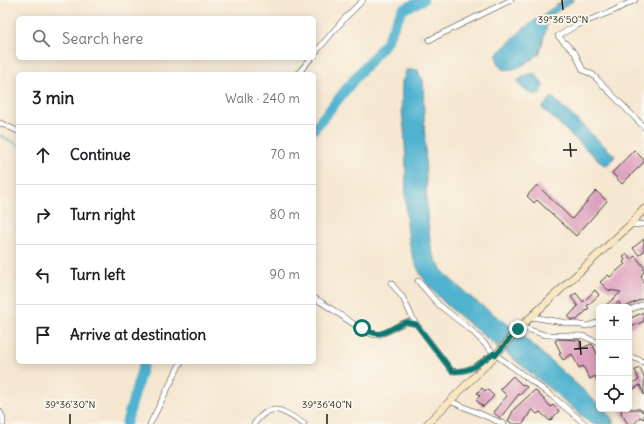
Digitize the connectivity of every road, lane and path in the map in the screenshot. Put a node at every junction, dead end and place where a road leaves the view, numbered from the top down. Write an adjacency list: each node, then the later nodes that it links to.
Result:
1 (363, 0): 5 (street)
2 (511, 0): 4 (street)
3 (635, 0): 9 (street)
4 (428, 40)
5 (316, 52)
6 (309, 60): 7 (street)
7 (300, 72)
8 (0, 124): 10 (street)
9 (644, 127)
10 (16, 130)
11 (644, 209): 13 (main road)
12 (644, 224): 13 (street)
13 (630, 225): 19 (main road)
14 (418, 281): 26 (street)
15 (391, 283): 21 (street)
16 (316, 299): 21 (street)
17 (644, 304): 18 (street)
18 (632, 309)
19 (531, 317): 22 (street); 23 (main road)
20 (596, 323): 22 (street)
21 (416, 324): 26 (street)
22 (588, 326): 24 (street)
23 (519, 328): 24 (street); 26 (main road)
24 (584, 336): 25 (street)
25 (596, 342)
26 (496, 353): 30 (main road); 38 (street)
27 (632, 357): 28 (street)
28 (644, 362)
29 (180, 364): 33 (street)
30 (450, 401): 36 (main road); 37 (street)
31 (0, 412): 32 (street)
32 (3, 424)
33 (150, 424)
34 (254, 424): 35 (street)
35 (304, 424)
36 (427, 424)
37 (504, 424)
38 (585, 424)

